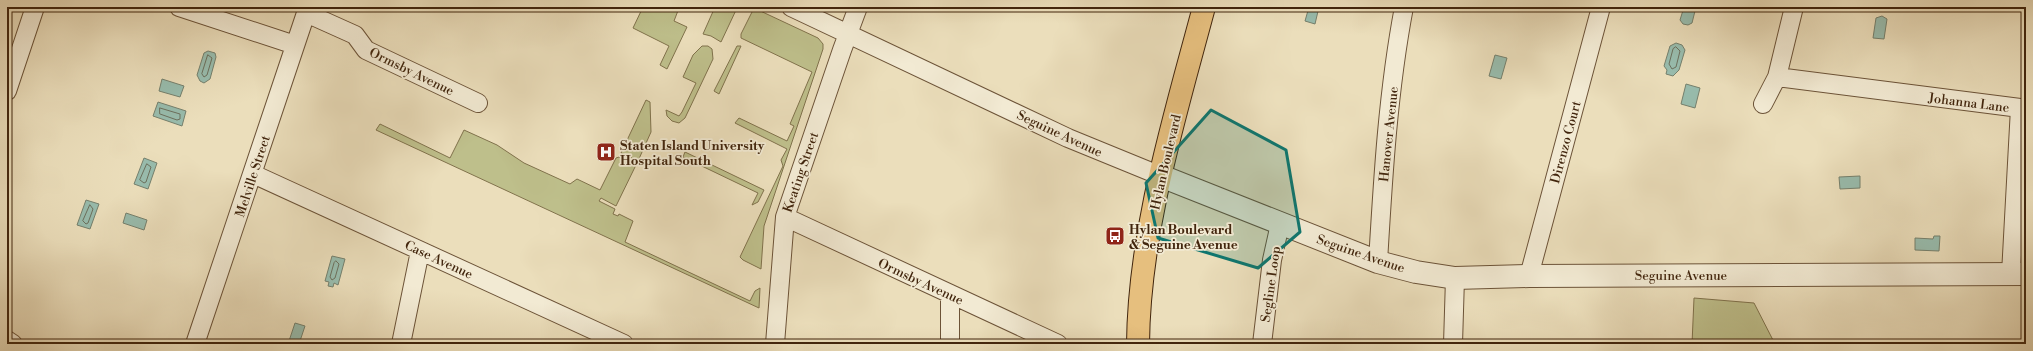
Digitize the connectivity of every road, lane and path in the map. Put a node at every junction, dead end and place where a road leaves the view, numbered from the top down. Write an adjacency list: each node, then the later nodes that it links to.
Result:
1 (35, 7): 12 (street)
2 (179, 7): 11 (street)
3 (791, 7): 10 (street, Seguine Avenue)
4 (858, 7): 10 (street, Keating Street)
5 (1204, 7): 18 (main road, Hylan Boulevard)
6 (1404, 7): 22 (street, Hanover Avenue)
7 (1601, 7): 24 (street, Direnzo Court)
8 (1794, 7): 13 (street)
9 (307, 10): 11 (street, Melville Street); 15 (street, Ormsby Avenue)
10 (848, 33): 18 (street, Seguine Avenue); 19 (street, Keating Street)
11 (295, 45): 17 (street, Melville Street)
12 (12, 58): 14 (street)
13 (1777, 77): 16 (street); 23 (street, Johanna Lane)
14 (7, 91)
15 (478, 103)
16 (1763, 104)
17 (253, 174): 21 (street, Case Avenue); 30 (street, Melville Street)
18 (1161, 176): 20 (street, Seguine Avenue); 36 (main road, Hylan Boulevard)
19 (785, 218): 26 (street, Ormsby Avenue); 33 (street, Keating Street)
20 (1280, 224): 22 (street, Seguine Avenue); 37 (street, Segline Loop)
21 (420, 251): 27 (street, Case Avenue); 31 (street)
22 (1378, 262): 25 (street, Seguine Avenue)
23 (2019, 274): 24 (street, Seguine Avenue)
24 (1529, 276): 25 (street, Seguine Avenue)
25 (1455, 278): 38 (street)
26 (950, 294): 34 (street); 35 (street, Ormsby Avenue)
27 (588, 336): 32 (street, Case Avenue)
28 (7, 340): 29 (street)
29 (13, 344)
30 (195, 344)
31 (401, 344)
32 (624, 344)
33 (775, 344)
34 (950, 344)
35 (1058, 344)
36 (1138, 344)
37 (1262, 344)
38 (1453, 344)

